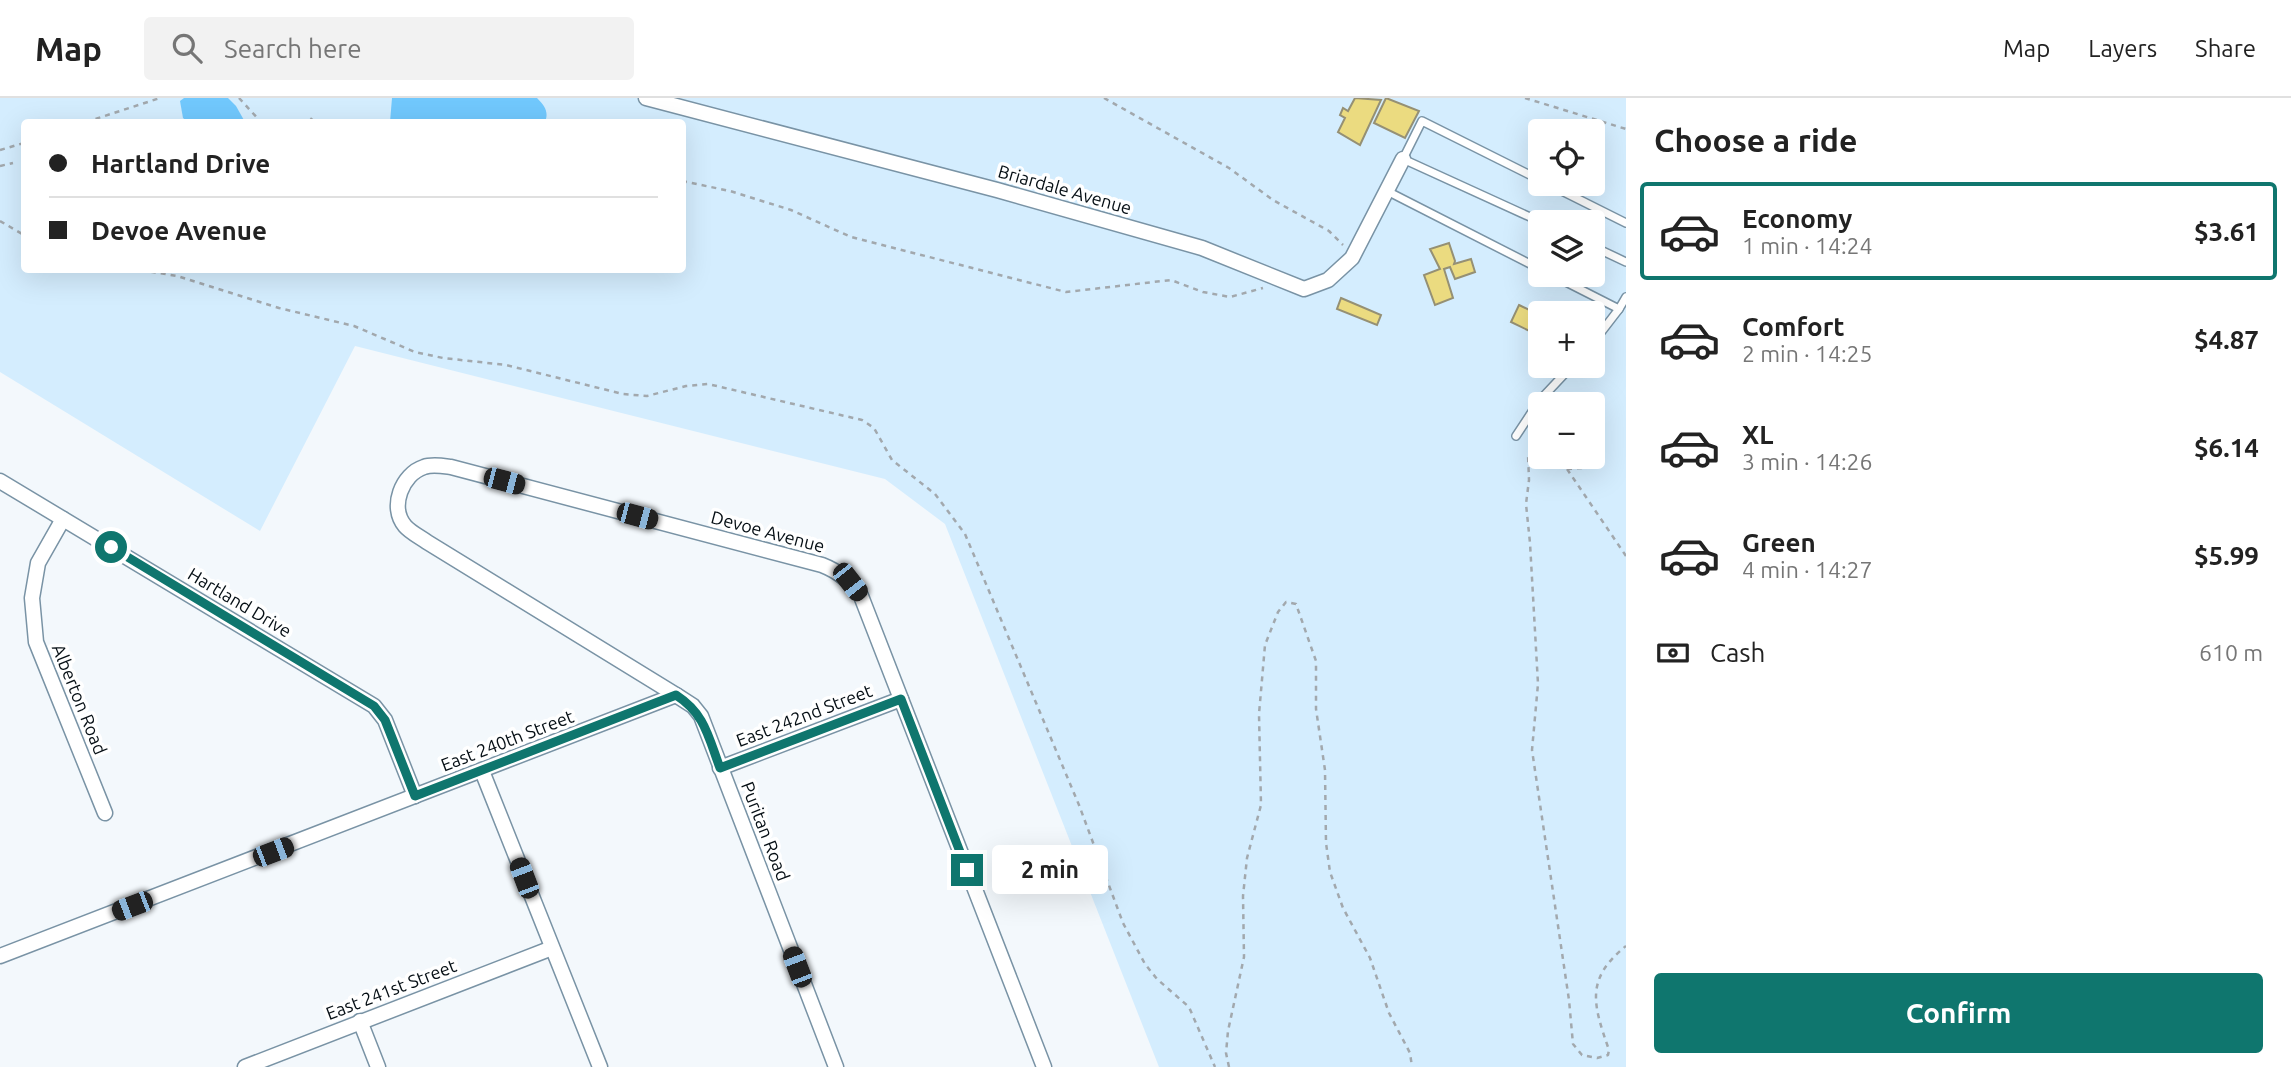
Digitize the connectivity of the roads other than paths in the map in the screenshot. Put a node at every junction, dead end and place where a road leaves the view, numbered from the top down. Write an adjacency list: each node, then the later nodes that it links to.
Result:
1 (646, 98): 4 (street, Briardale Avenue)
2 (1403, 159): 3 (lane); 4 (street, Briardale Avenue); 6 (lane)
3 (1528, 174)
4 (1386, 191): 10 (lane)
5 (1572, 196): 7 (lane)
6 (1528, 216)
7 (1626, 223)
8 (1605, 252): 9 (lane)
9 (1626, 262)
10 (1528, 263)
11 (1576, 287): 13 (lane)
12 (1626, 297): 13 (lane)
13 (1619, 309): 14 (lane)
14 (1605, 327)
15 (1561, 378): 16 (lane)
16 (1516, 436)
17 (0, 481): 18 (street, Hartland Drive)
18 (63, 519): 24 (street, Hartland Drive); 25 (street, Alberton Road)
19 (427, 542): 20 (street, Puritan Road); 21 (street, Devoe Avenue)
20 (676, 695): 22 (street, Puritan Road); 23 (street, East 240th Street)
21 (901, 699): 22 (street, East 242nd Street); 33 (street, Devoe Avenue)
22 (720, 768): 32 (street, Puritan Road)
23 (482, 771): 24 (street, East 240th Street); 26 (street)
24 (415, 796): 27 (street, East 240th Street)
25 (104, 813)
26 (552, 948): 28 (street, East 241st Street); 31 (street)
27 (1, 952)
28 (360, 1021): 29 (street, East 241st Street); 30 (street)
29 (245, 1067)
30 (378, 1067)
31 (600, 1067)
32 (836, 1067)
33 (1044, 1067)

